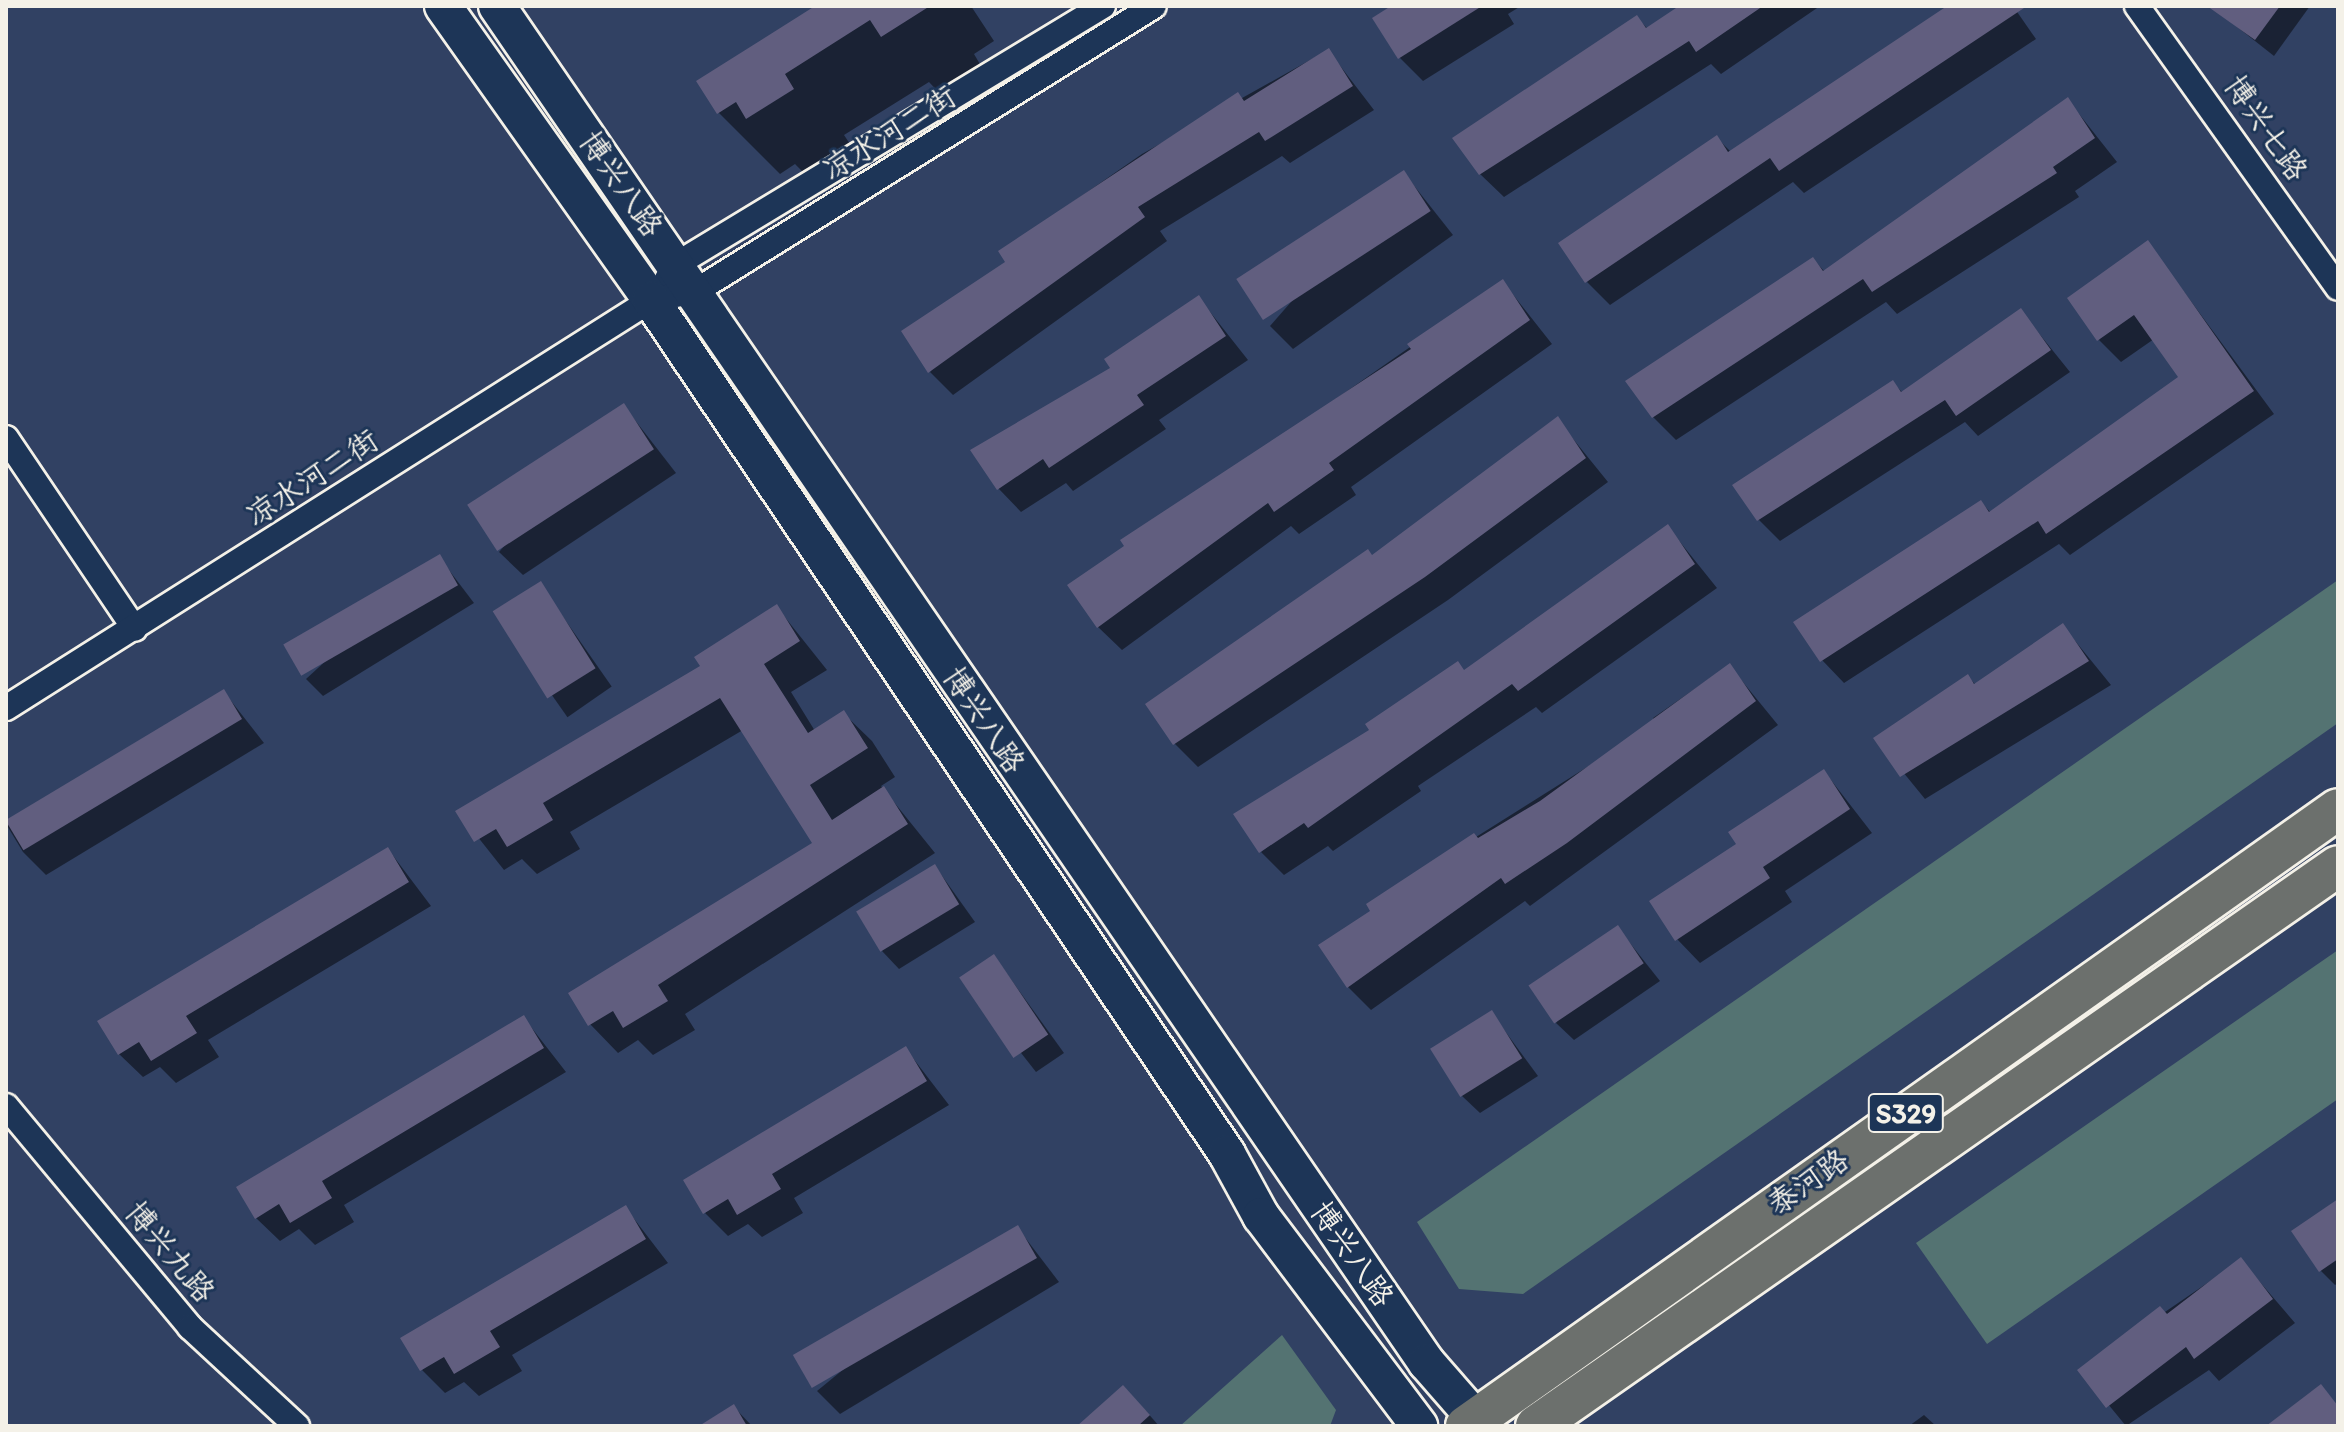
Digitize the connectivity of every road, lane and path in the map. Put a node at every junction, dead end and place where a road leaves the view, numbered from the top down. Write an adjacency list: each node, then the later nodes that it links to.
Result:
1 (443, 6): 8 (street, 博兴八路)
2 (497, 6): 6 (street, 博兴八路)
3 (1103, 6): 6 (street, 凉水河二街)
4 (1154, 6): 6 (street, 凉水河二街)
5 (2137, 6): 7 (street, 博兴七路)
6 (686, 278): 8 (street, 凉水河二街); 15 (street, 博兴八路)
7 (2338, 288)
8 (651, 300): 10 (street, 凉水河二街); 17 (street, 博兴八路)
9 (6, 438): 10 (street)
10 (135, 629): 11 (street, 凉水河二街)
11 (6, 708)
12 (2338, 809): 15 (main road, 泰河路 / S329)
13 (2338, 866): 18 (main road, 泰河路 / S329)
14 (6, 1106): 16 (street, 博兴九路)
15 (1474, 1423)
16 (297, 1426)
17 (1419, 1426)
18 (1536, 1426)

